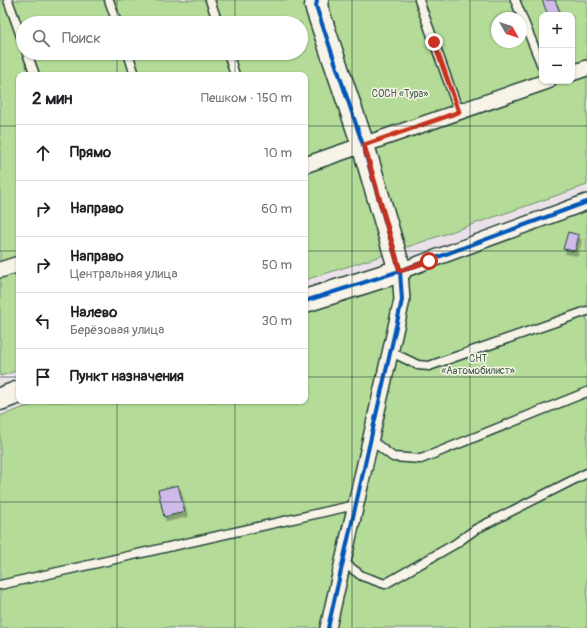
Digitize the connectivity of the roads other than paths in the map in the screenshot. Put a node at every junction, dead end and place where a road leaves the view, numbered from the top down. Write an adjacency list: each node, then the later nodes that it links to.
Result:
1 (8, 0): 9 (lane)
2 (109, 0): 7 (lane)
3 (210, 0): 8 (lane)
4 (317, 0): 21 (street)
5 (419, 0): 20 (lane)
6 (515, 0): 10 (lane)
7 (115, 16)
8 (216, 16)
9 (16, 22)
10 (539, 59)
11 (30, 60): 15 (lane)
12 (130, 60): 16 (lane)
13 (230, 60): 17 (lane)
14 (587, 68): 18 (street)
15 (34, 72)
16 (134, 72)
17 (234, 72)
18 (575, 72)
19 (539, 84): 20 (street)
20 (459, 112): 21 (street)
21 (364, 145): 22 (street); 26 (street)
22 (308, 164)
23 (587, 202): 26 (street)
24 (16, 265): 25 (street)
25 (0, 270)
26 (400, 271): 27 (street); 29 (street)
27 (308, 300)
28 (587, 311): 29 (lane)
29 (391, 352): 33 (street)
30 (587, 392): 33 (lane)
31 (16, 393): 32 (street)
32 (0, 398)
33 (371, 440): 35 (street)
34 (587, 473): 36 (lane)
35 (355, 505): 36 (street); 37 (lane)
36 (343, 562): 38 (street)
37 (0, 585)
38 (328, 628)

